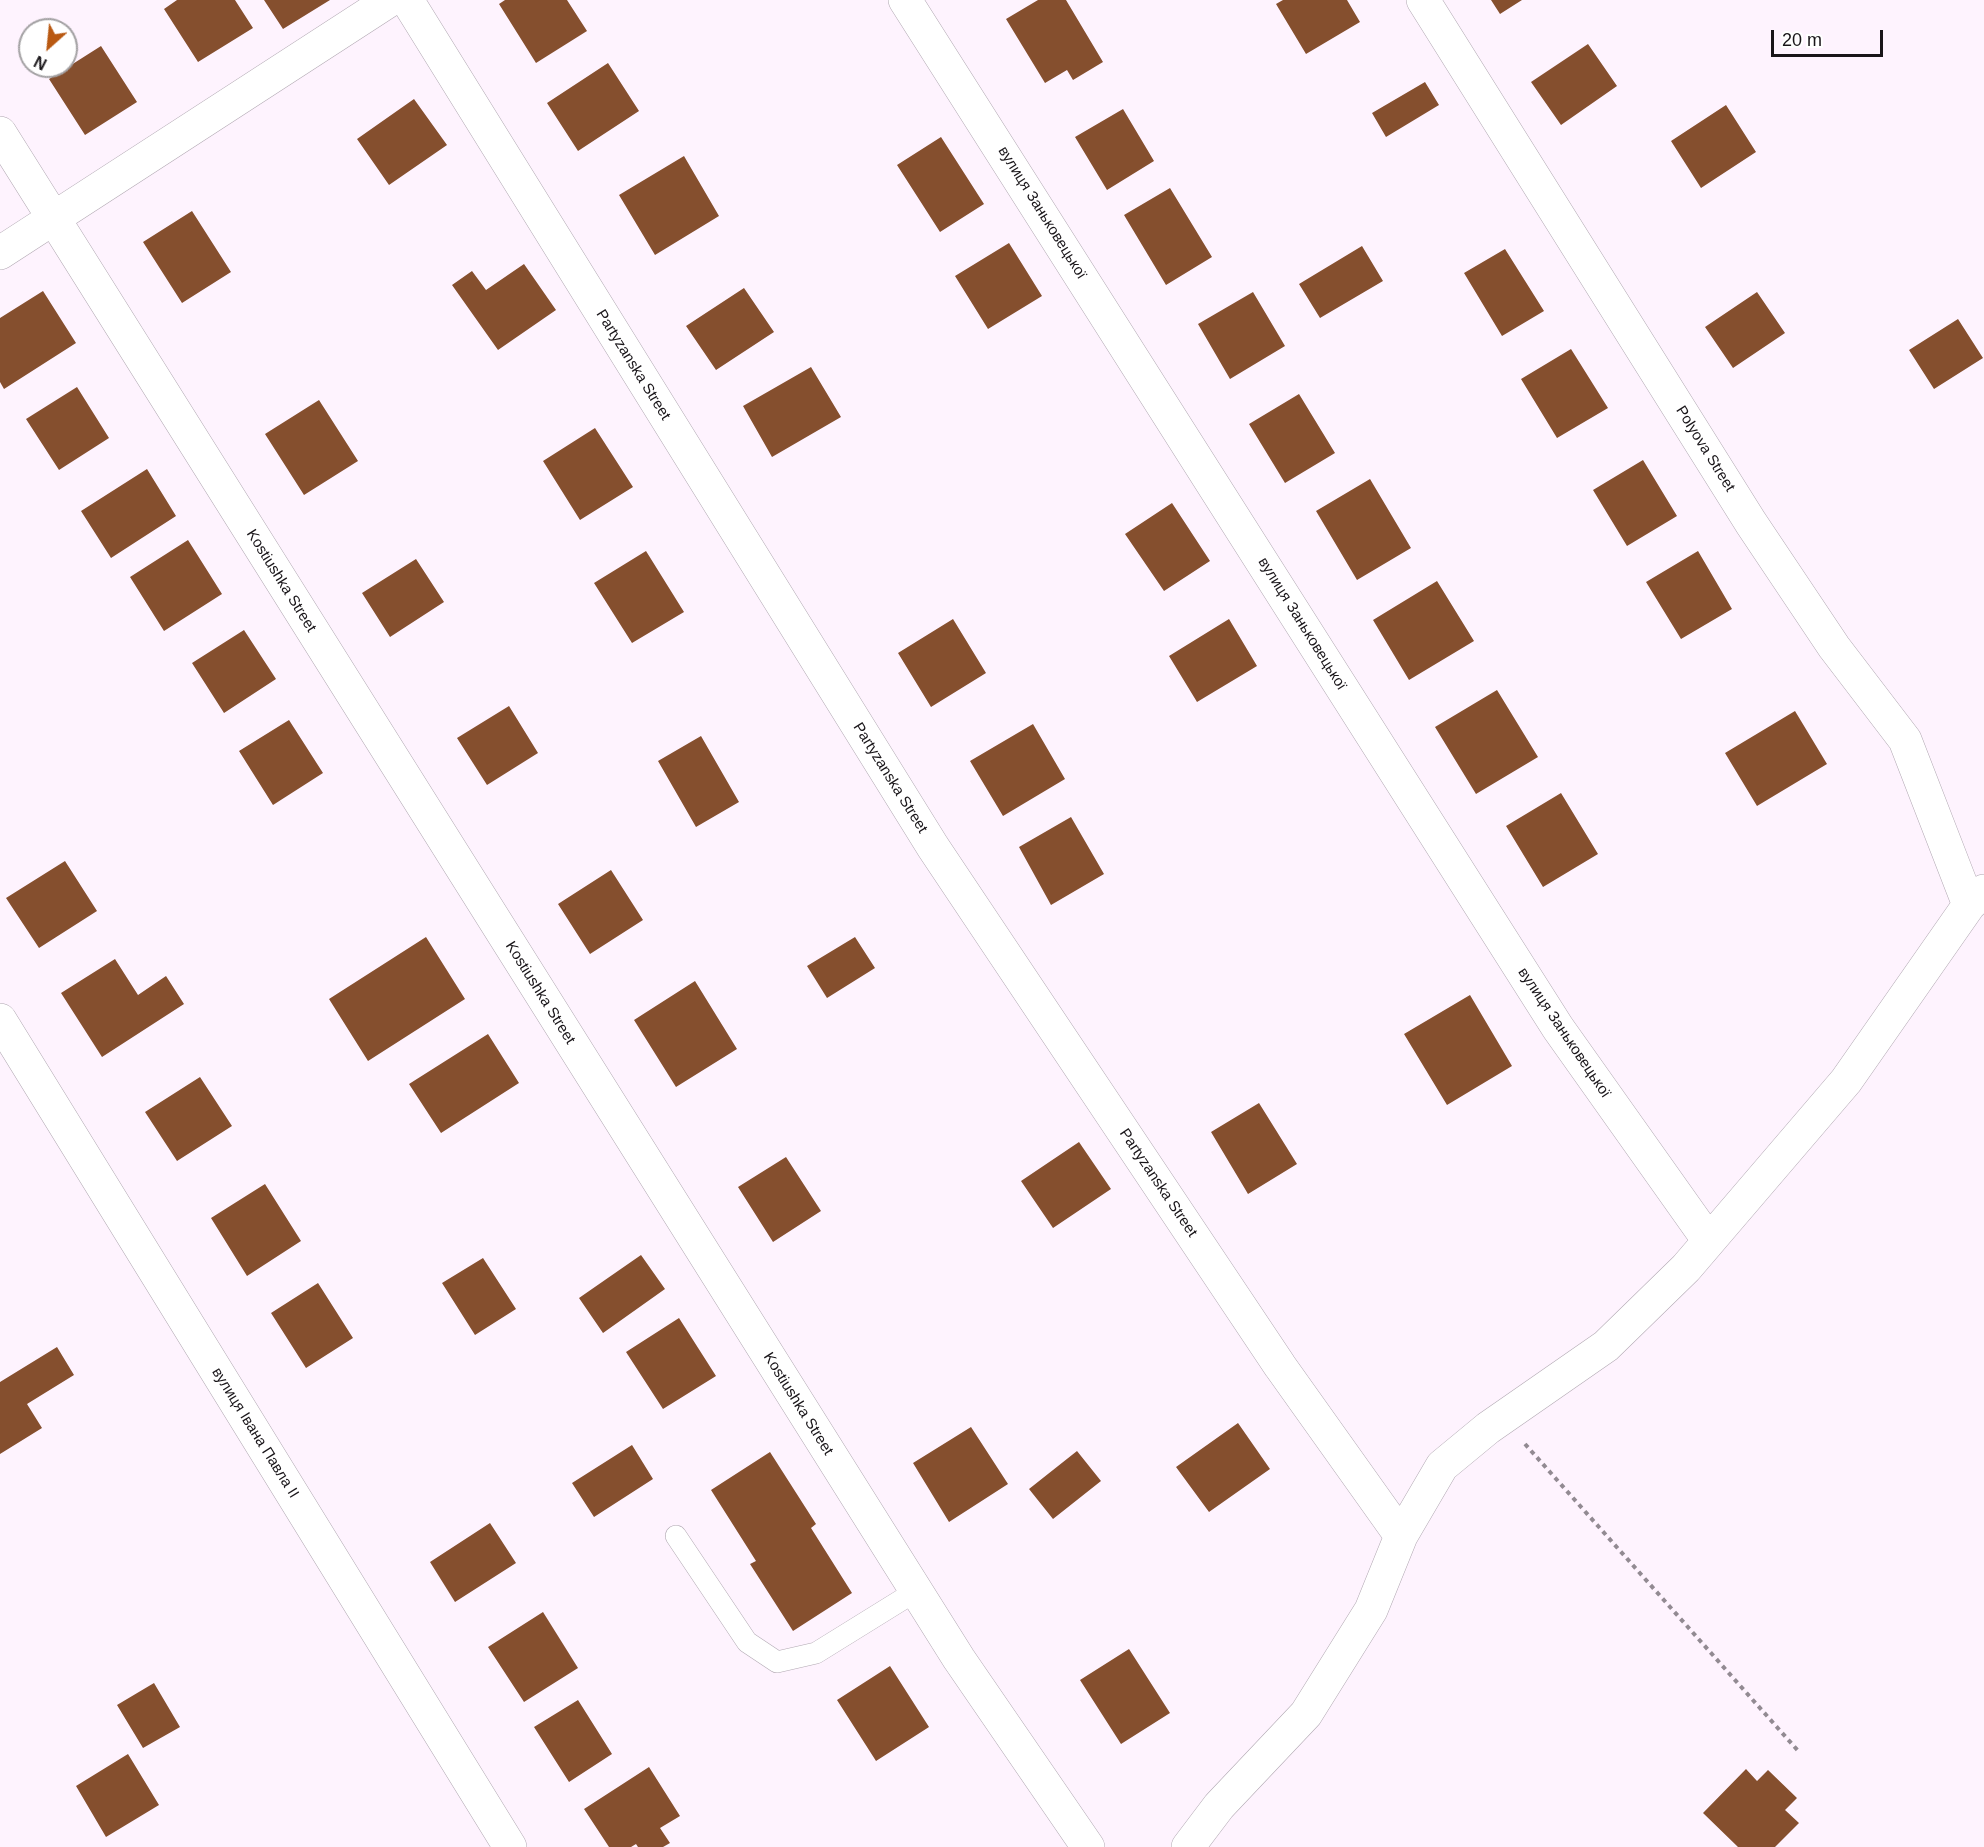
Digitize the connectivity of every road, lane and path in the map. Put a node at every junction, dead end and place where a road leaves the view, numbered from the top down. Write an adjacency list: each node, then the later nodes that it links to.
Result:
1 (390, 0): 6 (street)
2 (407, 0): 13 (street, Partyzanska Street)
3 (905, 0): 10 (street, вулиця Заньковецької)
4 (1423, 0): 8 (street, Polyova Street)
5 (0, 133): 6 (street, Kostiushka Street)
6 (53, 218): 7 (street); 14 (street, Kostiushka Street)
7 (0, 253)
8 (1977, 898): 10 (street)
9 (0, 1020): 16 (street, вулиця Івана Павла II)
10 (1709, 1241): 11 (street)
11 (1501, 1418): 13 (street); 15 (path)
12 (676, 1536): 14 (lane)
13 (1401, 1536): 18 (street)
14 (916, 1591): 17 (street, Kostiushka Street)
15 (1800, 1753)
16 (510, 1847)
17 (1088, 1847)
18 (1188, 1847)

